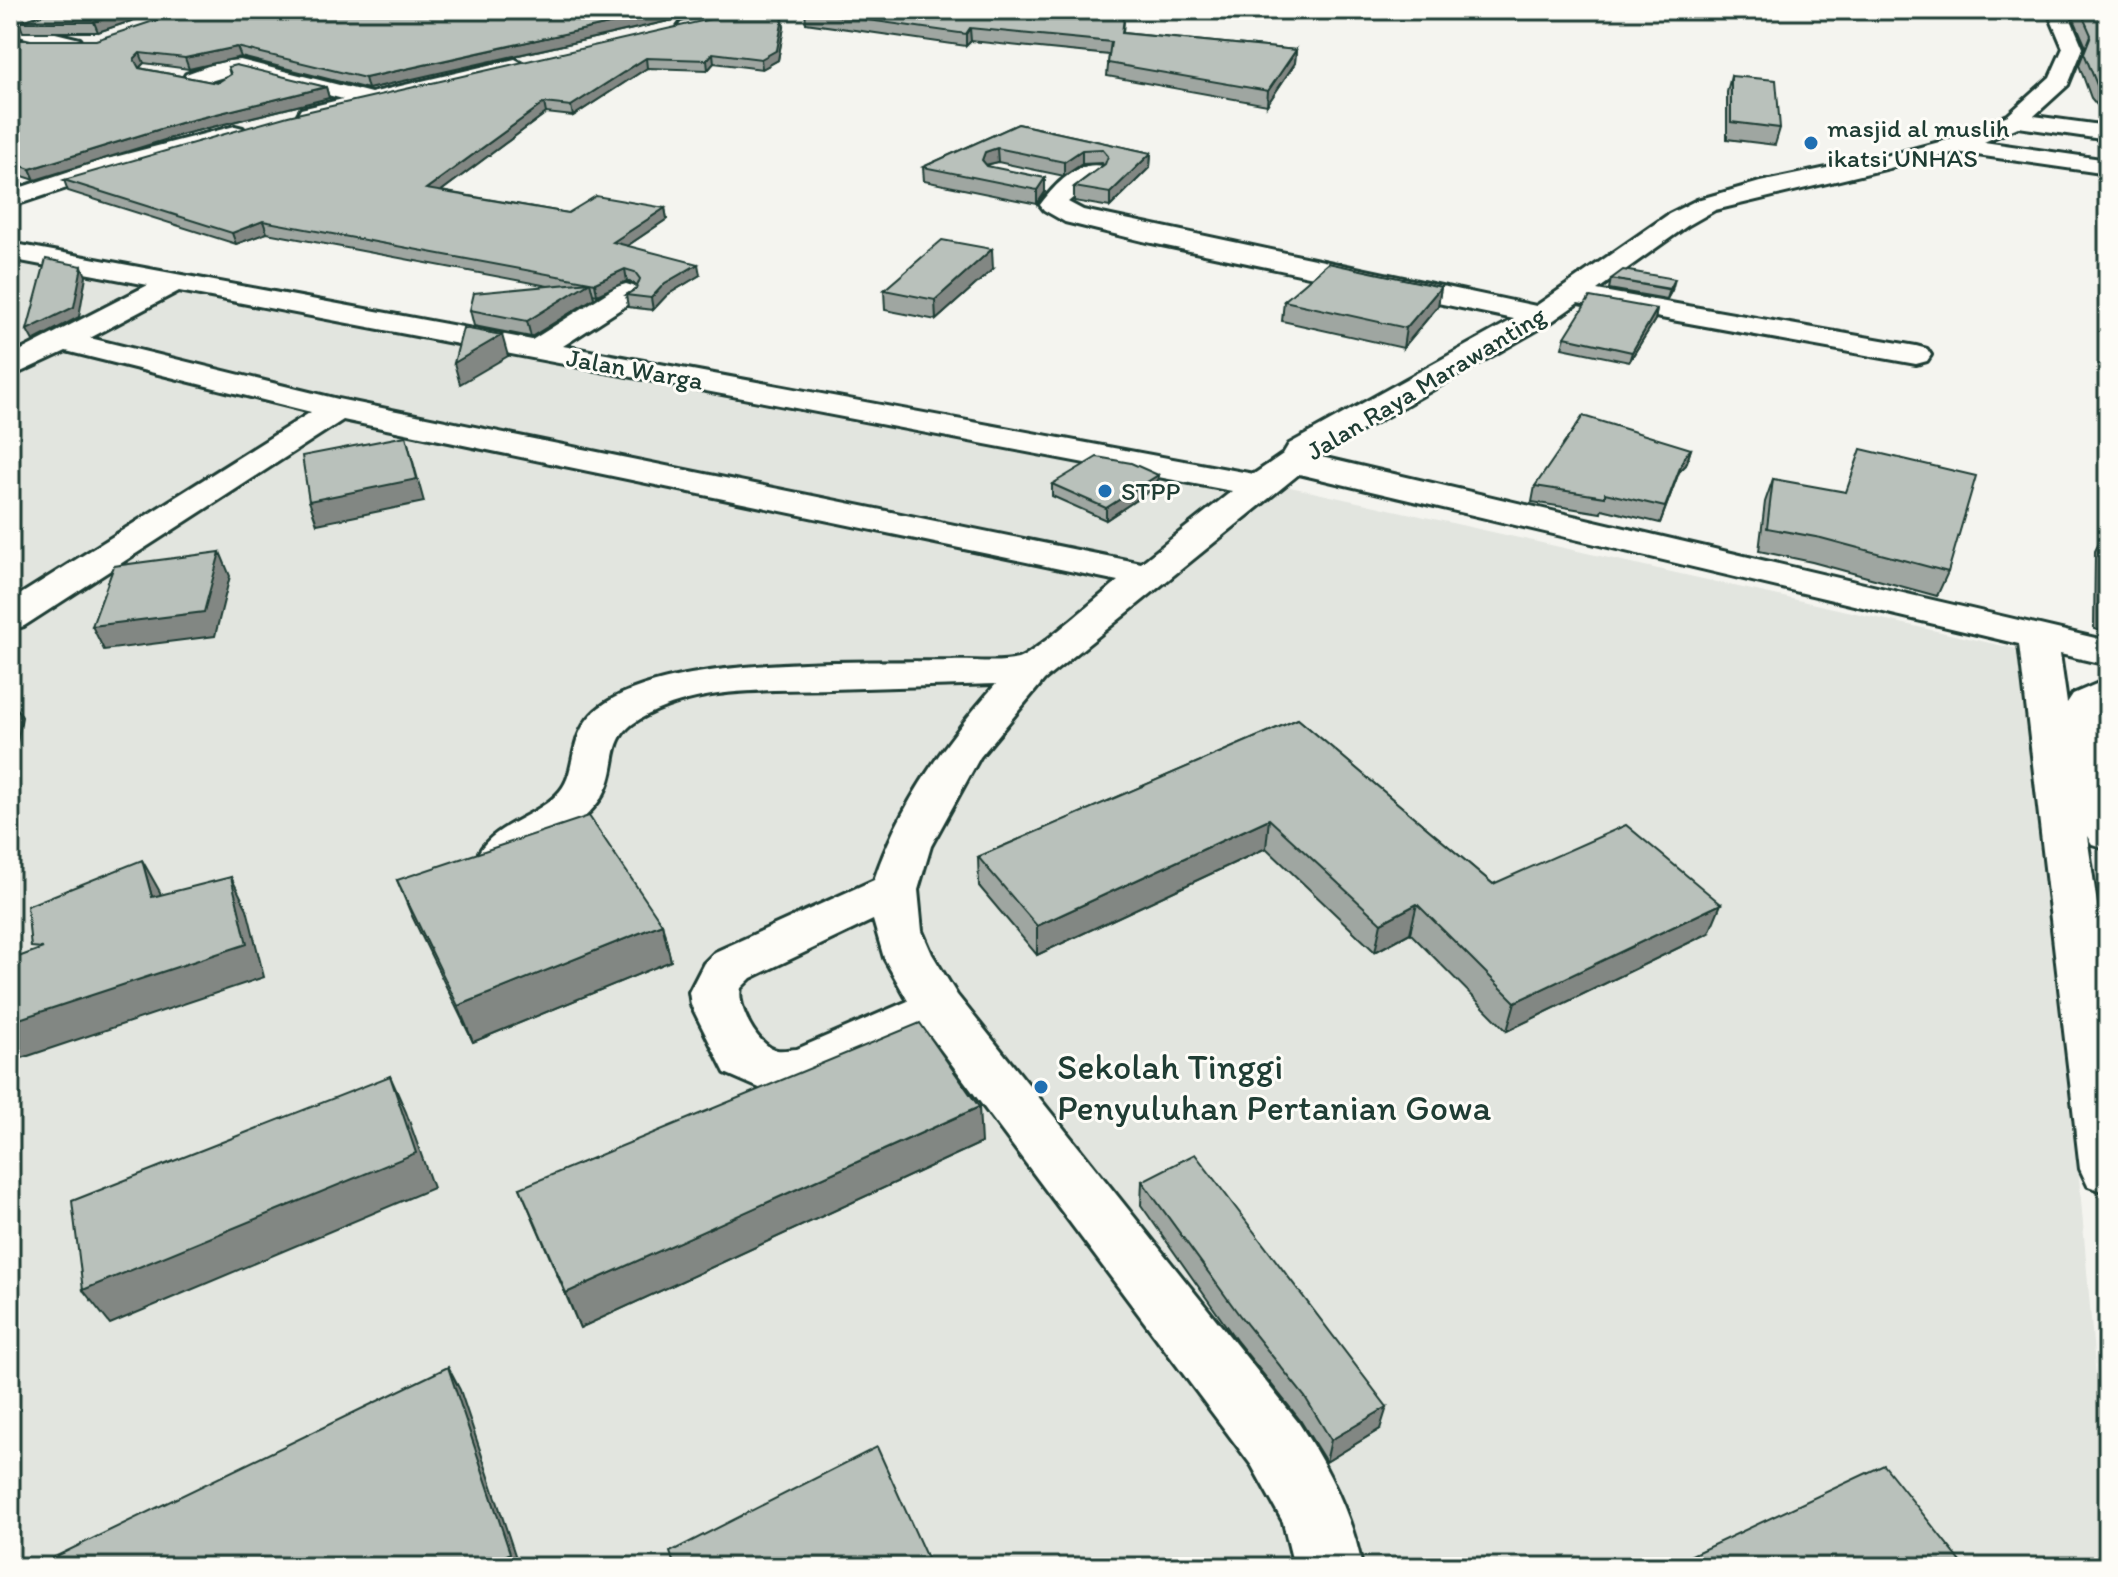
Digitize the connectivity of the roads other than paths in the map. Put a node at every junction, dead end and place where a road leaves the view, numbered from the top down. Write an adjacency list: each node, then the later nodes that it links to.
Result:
1 (755, 10): 5 (street)
2 (2057, 10): 10 (street, Jalan Raya Marawanting)
3 (50, 14): 4 (street)
4 (10, 27): 6 (street)
5 (672, 30)
6 (10, 41)
7 (533, 61): 8 (street)
8 (367, 98): 9 (street); 9 (street)
9 (325, 110): 11 (street)
10 (2016, 120): 13 (street); 14 (street, Jalan Raya Marawanting)
11 (280, 121)
12 (251, 129): 19 (street)
13 (2108, 133)
14 (1955, 145): 15 (street); 23 (street, Jalan Raya Marawanting)
15 (2108, 167)
16 (1093, 171): 18 (street)
17 (1041, 181): 18 (street)
18 (1070, 187): 24 (street)
19 (10, 199)
20 (10, 251): 21 (street, Jalan Warga)
21 (174, 283): 25 (street); 26 (street, Jalan Warga)
22 (626, 293): 26 (street)
23 (1574, 294): 24 (street, Jalan Raya Marawanting); 27 (street)
24 (1541, 316): 30 (street, Jalan Raya Marawanting)
25 (64, 341): 28 (street); 29 (street)
26 (535, 351): 31 (street, Jalan Warga)
27 (1916, 355)
28 (10, 368)
29 (338, 409): 32 (street); 33 (street)
30 (1298, 459): 31 (street); 34 (street, Jalan Raya Marawanting)
31 (1260, 486): 32 (street)
32 (1147, 576): 36 (street)
33 (10, 618)
34 (2038, 637): 35 (street, Jalan Raya Marawanting); 42 (street)
35 (2108, 653)
36 (1030, 671): 39 (street); 40 (street)
37 (2108, 692): 38 (street)
38 (2108, 833)
39 (502, 852)
40 (894, 890): 41 (street); 41 (street)
41 (939, 1009): 43 (street)
42 (2108, 1169)
43 (1328, 1567)

